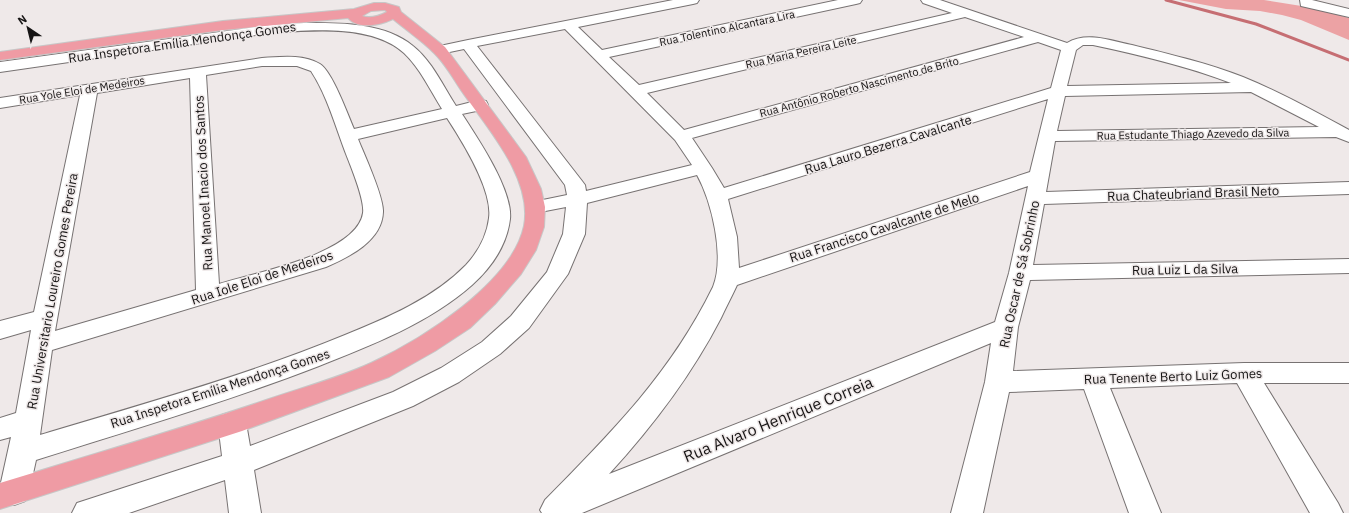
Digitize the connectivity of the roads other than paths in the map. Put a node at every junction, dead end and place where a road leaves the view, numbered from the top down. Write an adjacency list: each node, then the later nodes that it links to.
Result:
1 (371, 0): 7 (main road)
2 (627, 0): 8 (street)
3 (693, 0): 8 (street, Rua Inspetora Emília Mendonça Gomes)
4 (856, 0): 18 (street, Rua Tolentino Alcantara Lira)
5 (927, 0): 10 (street)
6 (1306, 2): 11 (street)
7 (390, 10): 9 (main road); 14 (main road)
8 (640, 10): 12 (street, Rua Inspetora Emília Mendonça Gomes)
9 (361, 13): 14 (main road, Rua Inspetora Emília Mendonça Gomes); 17 (main road, Rua Inspetora Emília Mendonça Gomes)
10 (967, 13): 13 (street); 24 (street, Rua Maria Pereira Leite)
11 (1349, 13)
12 (567, 24): 15 (street, Rua Inspetora Emília Mendonça Gomes); 18 (street)
13 (1038, 38): 16 (street); 31 (street, Rua Antônio Roberto Nascimento de Brito)
14 (431, 43): 15 (street, Rua Inspetora Emília Mendonça Gomes); 27 (main road)
15 (468, 44): 38 (street)
16 (1075, 45): 22 (street); 25 (street, Rua Oscar de Sá Sobrinho)
17 (168, 55): 19 (main road, Rua Inspetora Emília Mendonça Gomes); 20 (street, Rua Inspetora Emília Mendonça Gomes); 21 (street, Rua Iole Eloi de Medeiros); 23 (street, Rua Yole Eloi de Medeiros); 28 (street, Rua Inspetora Emília Mendonça Gomes)
18 (598, 55): 24 (street)
19 (0, 56)
20 (0, 67)
21 (198, 72): 30 (street, Rua Iole Eloi de Medeiros); 43 (street, Rua Manoel Inacio dos Santos)
22 (1256, 88): 25 (street, Rua Lauro Bezerra Cavalcante); 29 (street)
23 (89, 90): 26 (street, Rua Yole Eloi de Medeiros); 44 (street, Rua Universitario Loureiro Gomes Pereira)
24 (635, 90): 31 (street)
25 (1058, 91): 32 (street, Rua Oscar de Sá Sobrinho); 36 (street, Rua Lauro Bezerra Cavalcante)
26 (0, 103)
27 (480, 104): 28 (street); 39 (main road)
28 (451, 111): 30 (street); 55 (street, Rua Inspetora Emília Mendonça Gomes)
29 (1344, 135): 32 (street, Rua Estudante Thiago Azevedo da Silva)
30 (347, 136): 43 (street, Rua Iole Eloi de Medeiros)
31 (681, 136): 33 (street)
32 (1047, 136): 34 (street, Rua Oscar de Sá Sobrinho)
33 (703, 168): 36 (street); 38 (street)
34 (1040, 175): 37 (street, Rua Oscar de Sá Sobrinho); 42 (street, Rua Francisco Cavalcante de Melo)
35 (1349, 188): 37 (street, Rua Chateubriand Brasil Neto)
36 (718, 196): 42 (street)
37 (1036, 198): 41 (street, Rua Oscar de Sá Sobrinho)
38 (577, 199): 39 (street); 56 (street)
39 (535, 207): 53 (main road)
40 (1349, 266): 41 (street, Rua Luiz L da Silva)
41 (1020, 273): 45 (street, Rua Oscar de Sá Sobrinho)
42 (727, 280): 58 (street)
43 (208, 295): 47 (street, Rua Iole Eloi de Medeiros)
44 (45, 318): 46 (street); 47 (street, Rua Universitario Loureiro Gomes Pereira)
45 (1006, 326): 51 (street, Rua Oscar de Sá Sobrinho); 58 (street, Rua Alvaro Henrique Correia)
46 (0, 330)
47 (42, 344): 52 (street, Rua Universitario Loureiro Gomes Pereira)
48 (1349, 372): 49 (street, Rua Tenente Berto Luiz Gomes)
49 (1244, 373): 50 (street, Rua Tenente Berto Luiz Gomes); 63 (street)
50 (1093, 378): 51 (street, Rua Tenente Berto Luiz Gomes); 62 (street)
51 (998, 382): 61 (street, Rua Oscar de Sá Sobrinho)
52 (28, 420): 54 (street); 55 (street, Rua Universitario Loureiro Gomes Pereira)
53 (232, 423): 56 (street); 57 (main road)
54 (0, 429)
55 (23, 452): 57 (street, Rua Universitario Loureiro Gomes Pereira)
56 (237, 464): 59 (street); 60 (street)
57 (7, 494)
58 (553, 511)
59 (88, 513)
60 (245, 513)
61 (967, 513)
62 (1145, 513)
63 (1327, 513)

